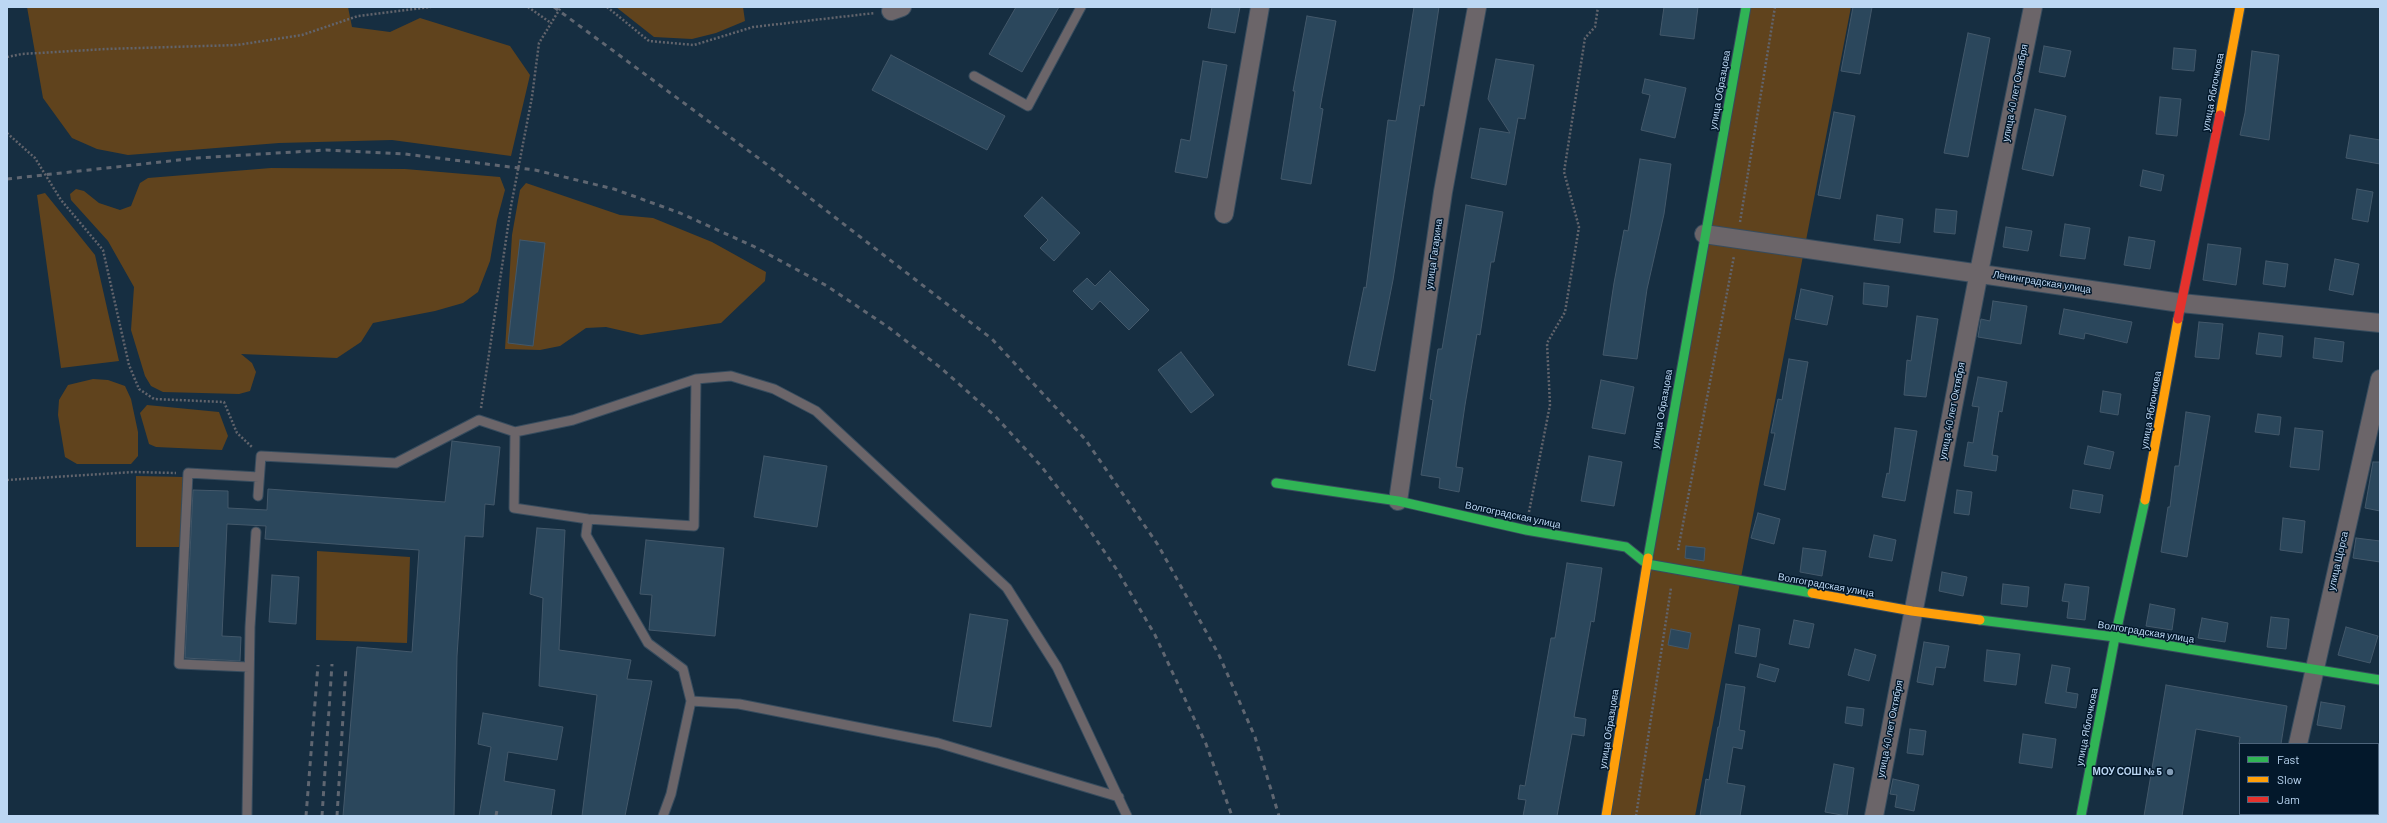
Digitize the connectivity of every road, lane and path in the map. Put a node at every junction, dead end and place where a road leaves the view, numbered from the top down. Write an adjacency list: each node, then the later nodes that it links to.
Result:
1 (431, 7): 15 (path)
2 (528, 7): 14 (path)
3 (561, 7): 14 (path)
4 (607, 7): 13 (path)
5 (1081, 7): 16 (lane)
6 (1260, 7): 18 (street)
7 (1477, 7): 34 (street, улица Гагарина)
8 (1598, 7): 36 (path)
9 (1746, 7): 19 (street, улица Образцова)
10 (1775, 7): 20 (path)
11 (2033, 7): 21 (street, улица 40 лет Октября)
12 (2240, 7): 22 (street, улица Яблочкова)
13 (896, 9)
14 (551, 23): 26 (path)
15 (7, 57)
16 (974, 76)
17 (7, 133): 28 (path)
18 (1224, 214)
19 (1704, 234): 20 (street, Ленинградская улица); 38 (street, улица Образцова)
20 (1737, 239): 21 (street, Ленинградская улица); 39 (path)
21 (1979, 272): 22 (street, Ленинградская улица); 40 (street, улица 40 лет Октября)
22 (2181, 303): 23 (street, Ленинградская улица); 41 (street, улица Яблочкова)
23 (2380, 323)
24 (2380, 379): 43 (street, улица Щорса)
25 (696, 380): 27 (lane); 35 (lane); 47 (lane)
26 (479, 420): 27 (lane); 28 (lane)
27 (515, 432): 35 (lane)
28 (261, 456): 30 (lane)
29 (188, 473): 30 (lane); 31 (path); 42 (lane)
30 (259, 477): 33 (lane)
31 (7, 480)
32 (1276, 483): 34 (street, Волгоградская улица)
33 (258, 496)
34 (1398, 502): 36 (street, Волгоградская улица)
35 (588, 520): 45 (lane)
36 (1526, 530): 38 (street, Волгоградская улица)
37 (256, 532): 42 (lane)
38 (1647, 564): 39 (street, Волгоградская улица); 51 (street, улица Образцова)
39 (1674, 569): 40 (street, Волгоградская улица); 52 (path)
40 (1912, 611): 41 (street, Волгоградская улица); 53 (street, улица 40 лет Октября)
41 (2115, 637): 43 (street, Волгоградская улица); 54 (street, улица Яблочкова)
42 (249, 667): 48 (lane)
43 (2314, 670): 44 (street, Волгоградская улица); 46 (street, улица Щорса)
44 (2380, 680)
45 (691, 701): 47 (lane); 49 (lane)
46 (2298, 743)
47 (1118, 798): 50 (lane)
48 (247, 816)
49 (663, 816)
50 (1127, 816)
51 (1606, 816)
52 (1636, 816)
53 (1874, 816)
54 (2081, 816)

